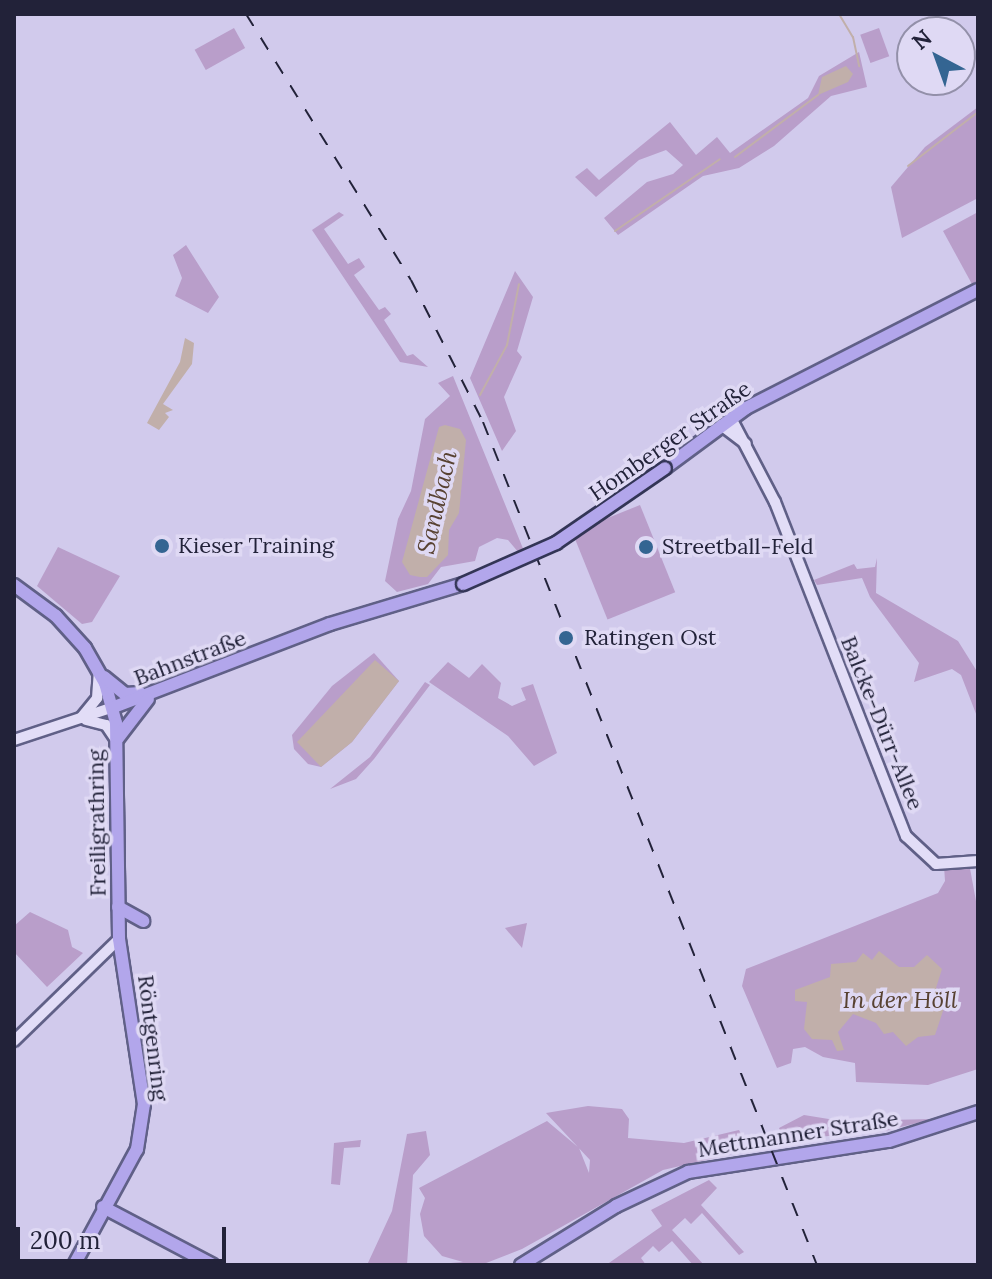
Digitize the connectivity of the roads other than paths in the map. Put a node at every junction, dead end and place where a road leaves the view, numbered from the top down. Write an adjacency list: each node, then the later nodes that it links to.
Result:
1 (978, 290): 2 (main road, Homberger Straße)
2 (726, 422): 4 (main road, Homberger Straße, bridge); 11 (street, Balcke-Dürr-Allee)
3 (14, 585): 5 (main road)
4 (378, 608): 6 (main road, Bahnstraße)
5 (99, 672): 6 (main road); 7 (main road, Freiligrathring); 8 (street)
6 (160, 690): 7 (main road, Bahnstraße); 10 (main road)
7 (114, 707): 8 (street, Bahnstraße); 10 (main road, Freiligrathring)
8 (80, 719): 9 (street, Bahnstraße); 10 (street)
9 (14, 740)
10 (116, 740): 12 (main road, Freiligrathring)
11 (978, 861)
12 (118, 907): 13 (main road); 14 (main road, Freiligrathring)
13 (143, 921)
14 (119, 939): 15 (street); 17 (main road, Röntgenring)
15 (14, 1041)
16 (978, 1110): 22 (main road, Mettmanner Straße)
17 (116, 1185): 18 (main road, Röntgenring); 19 (main road)
18 (103, 1207): 19 (main road); 20 (main road, Röntgenring)
19 (125, 1219): 21 (main road)
20 (74, 1265)
21 (213, 1265)
22 (521, 1265)

